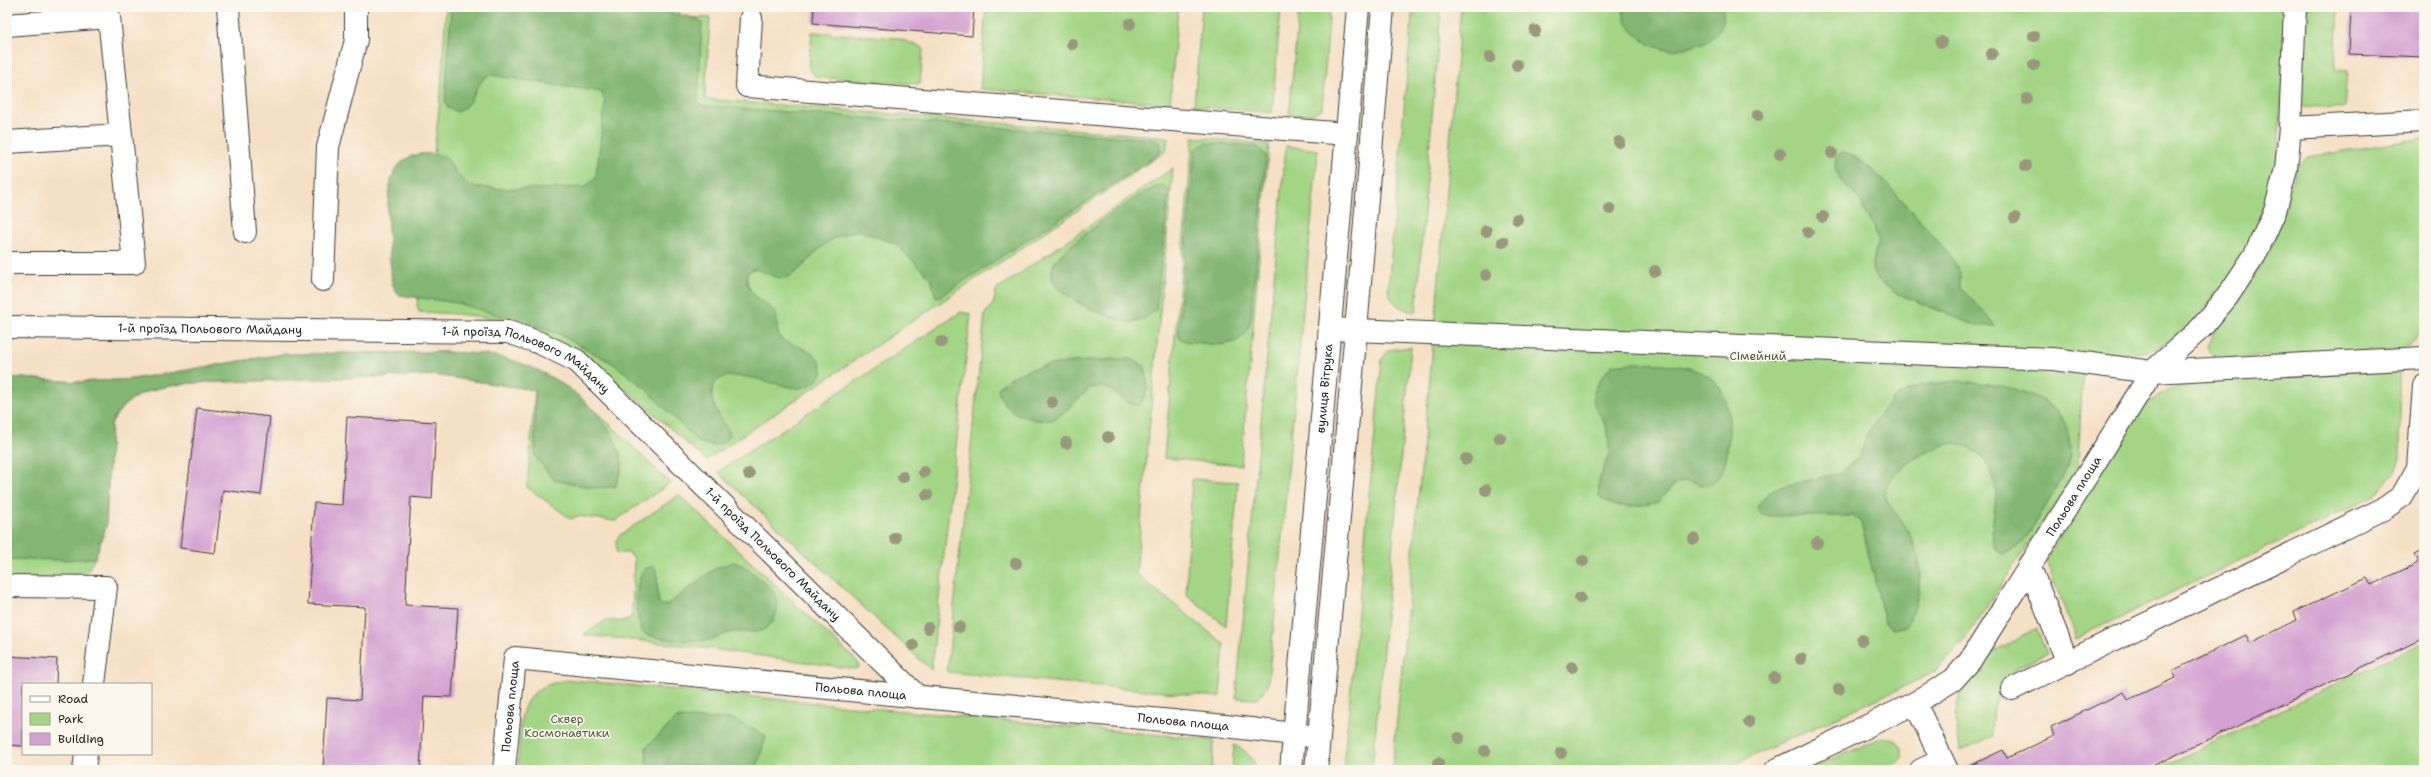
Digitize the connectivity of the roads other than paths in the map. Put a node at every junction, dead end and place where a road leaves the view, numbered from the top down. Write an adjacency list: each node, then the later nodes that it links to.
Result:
1 (228, 7): 14 (street)
2 (356, 7): 16 (street)
3 (1358, 7): 11 (street, вулиця Вітрука)
4 (1383, 7): 19 (street)
5 (2295, 7): 10 (street, Польова площа)
6 (108, 12): 8 (street); 12 (street)
7 (751, 18): 11 (street)
8 (7, 25)
9 (2424, 121): 10 (street)
10 (2290, 128): 21 (street, Польова площа)
11 (1347, 134): 18 (street, вулиця Вітрука)
12 (121, 135): 13 (street); 15 (street)
13 (7, 142)
14 (245, 232)
15 (7, 263)
16 (323, 280)
17 (7, 327): 28 (street, 1-й проїзд Польового Майдану)
18 (1330, 329): 19 (street); 30 (street, вулиця Вітрука)
19 (1356, 330): 21 (street); 31 (street)
20 (2424, 358): 21 (street)
21 (2152, 372): 23 (street, Польова площа)
22 (2424, 386): 25 (street)
23 (2029, 565): 25 (street); 29 (street, Польова площа)
24 (7, 586): 26 (street)
25 (2068, 663): 27 (street)
26 (94, 683)
27 (2012, 689)
28 (918, 697): 30 (street, Польова площа); 35 (street, Польова площа)
29 (1915, 703): 33 (street); 38 (street, Польова площа)
30 (1293, 736): 31 (street, Польова площа); 36 (street, вулиця Вітрука)
31 (1319, 737): 37 (street)
32 (86, 755): 34 (street)
33 (1944, 765): 39 (street)
34 (84, 770)
35 (504, 770)
36 (1291, 770)
37 (1316, 770)
38 (1776, 770)
39 (1921, 770)

